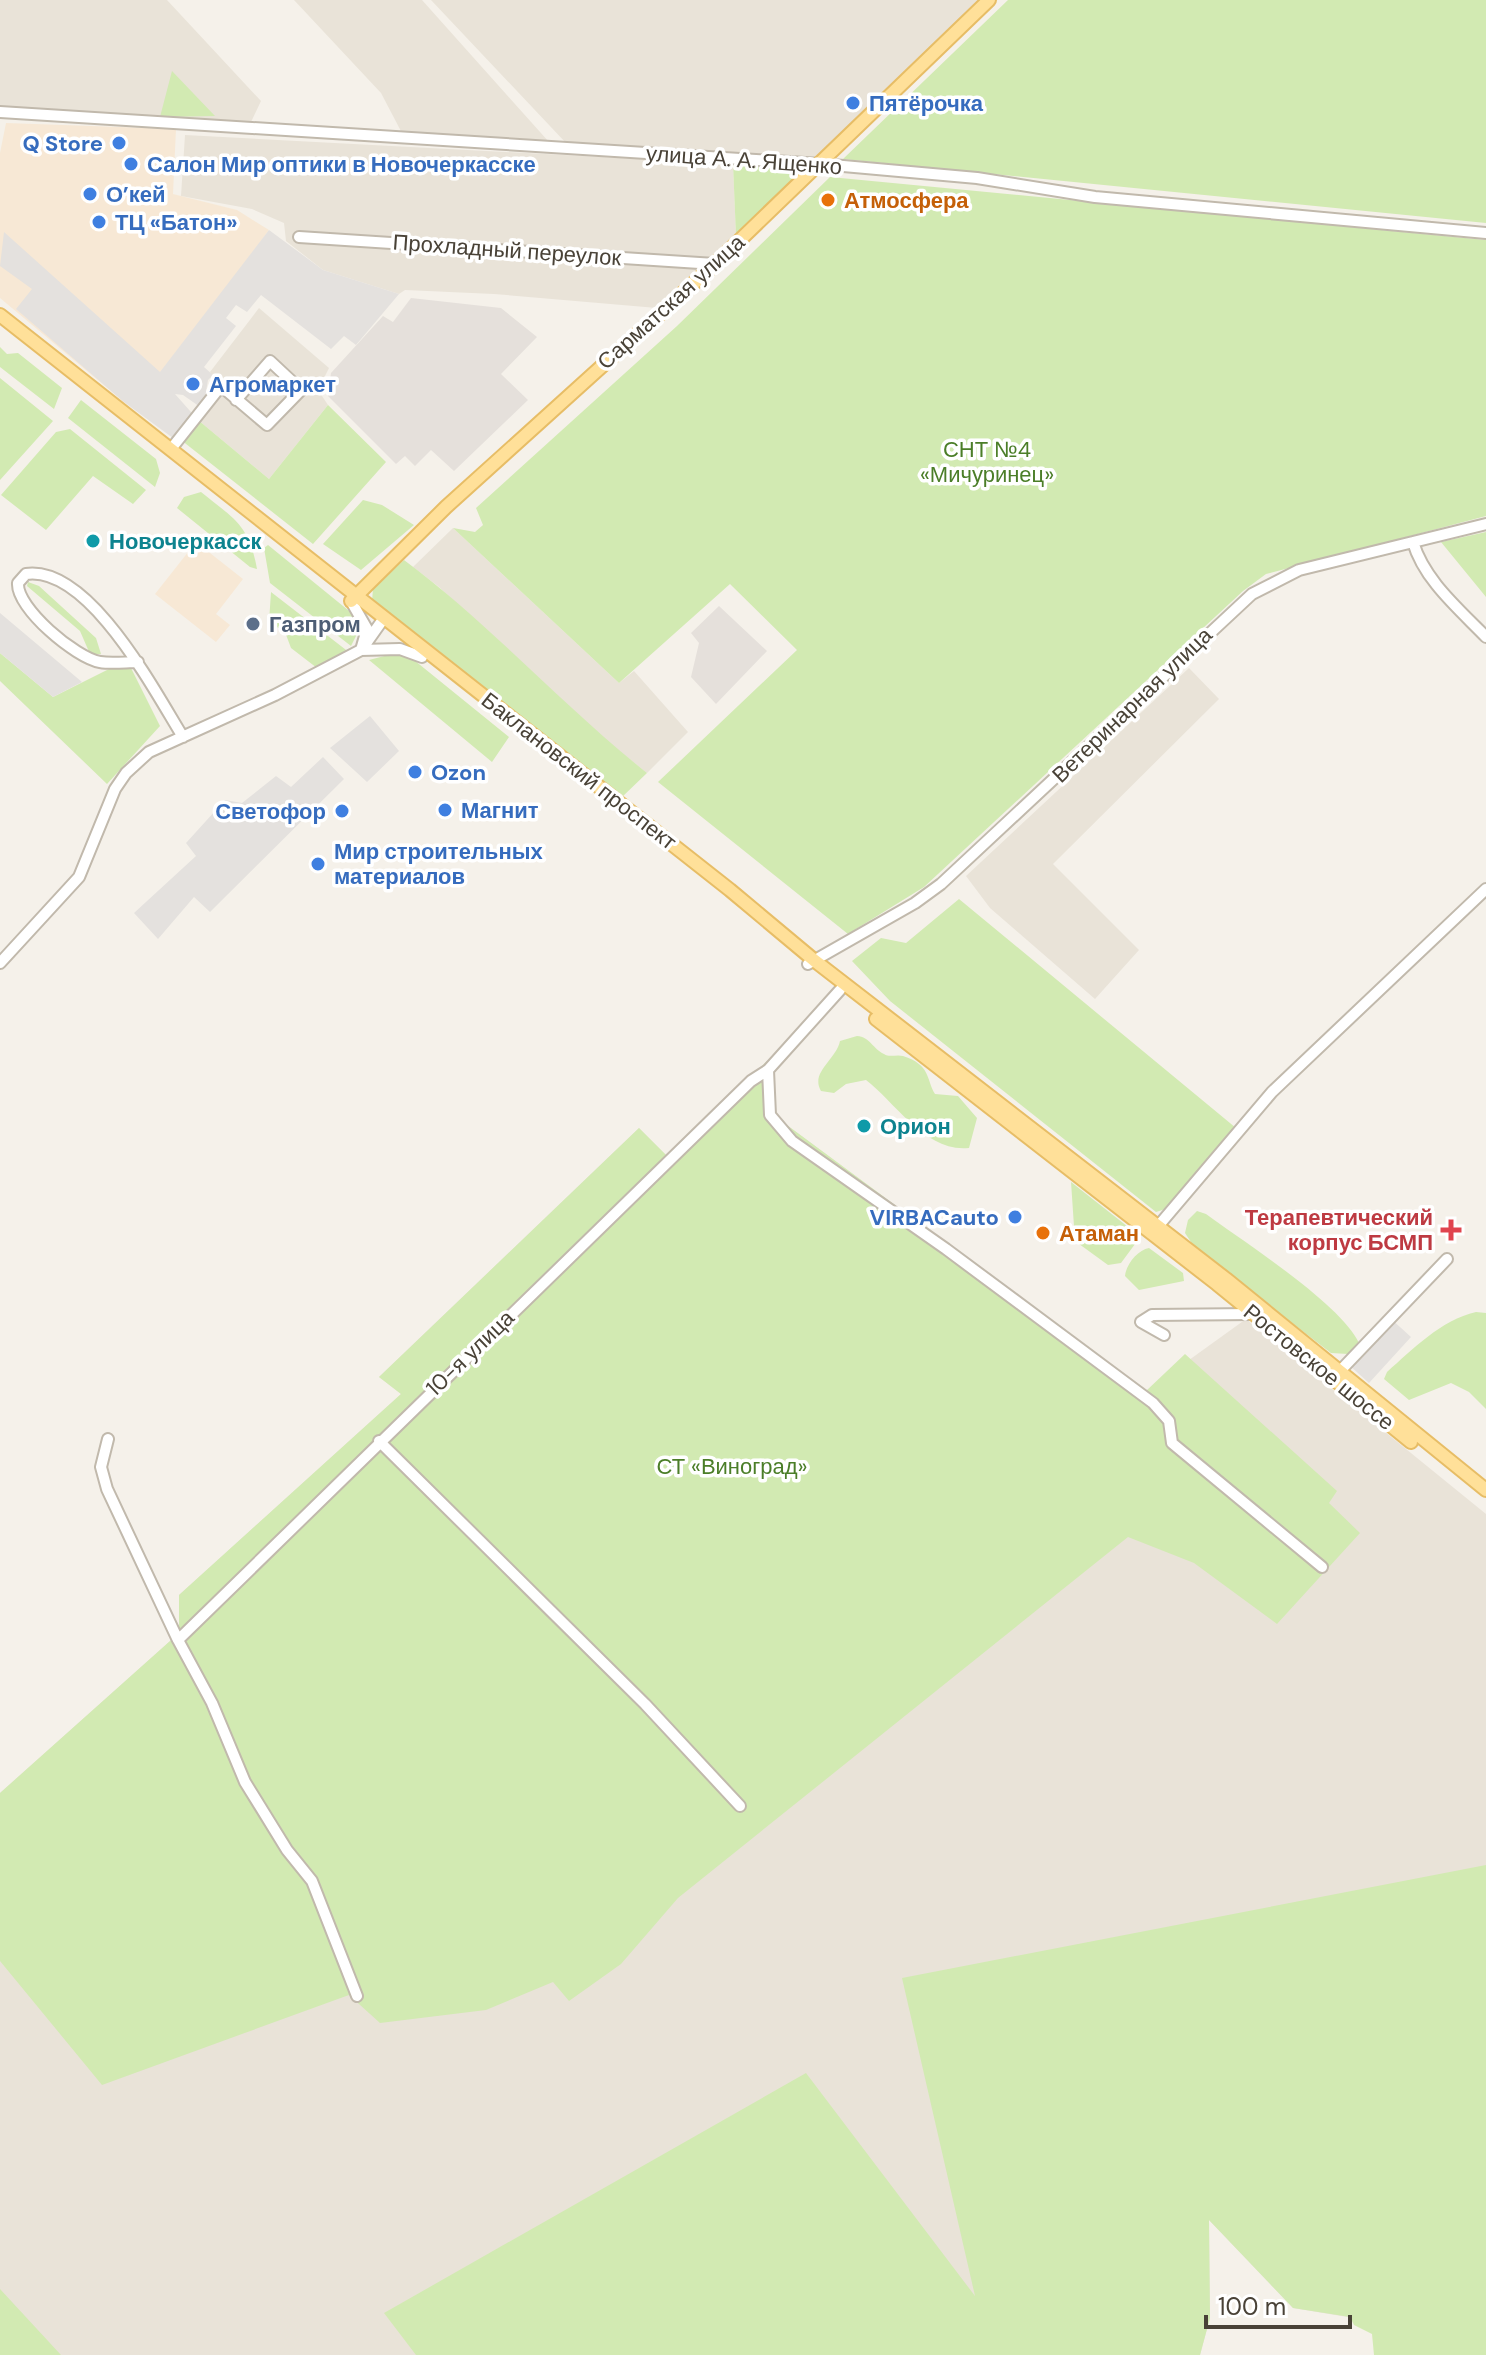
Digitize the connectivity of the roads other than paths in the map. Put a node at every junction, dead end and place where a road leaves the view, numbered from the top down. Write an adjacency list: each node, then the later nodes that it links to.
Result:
1 (989, 0): 3 (main road, Сарматская улица)
2 (0, 112): 3 (street, улица А. А. Ященко)
3 (821, 164): 4 (street, улица А. А. Ященко); 6 (main road, Сарматская улица)
4 (1486, 233)
5 (299, 237): 6 (street, Прохладный переулок)
6 (715, 264): 13 (main road, Сарматская улица)
7 (0, 315): 10 (main road, Баклановский проспект)
8 (0, 325): 13 (main road, Баклановский проспект)
9 (236, 400): 9 (street); 10 (street)
10 (171, 449): 13 (main road, Баклановский проспект)
11 (1486, 524): 12 (street, Ветеринарная улица)
12 (1413, 542): 15 (street); 21 (street, Ветеринарная улица)
13 (353, 598): 14 (main road, Баклановский проспект); 16 (street)
14 (382, 621): 16 (street); 17 (main road, Баклановский проспект); 21 (main road, Баклановский проспект)
15 (1486, 637)
16 (361, 650): 17 (street); 19 (street)
17 (422, 657): 21 (main road, Баклановский проспект)
18 (138, 662): 18 (street); 19 (street)
19 (183, 737): 22 (street)
20 (1486, 889): 25 (street)
21 (811, 962): 23 (main road, Баклановский проспект); 25 (main road, Баклановский проспект)
22 (0, 963)
23 (840, 990): 24 (street, 10-я улица); 25 (main road, Баклановский проспект)
24 (768, 1070): 31 (street, 10-я улица); 34 (street)
25 (1154, 1232): 27 (main road, Ростовское шоссе); 29 (main road, Ростовское шоссе)
26 (1447, 1259): 29 (street)
27 (1253, 1314): 28 (street); 33 (main road, Ростовское шоссе)
28 (1164, 1335)
29 (1339, 1372): 32 (main road, Ростовское шоссе)
30 (108, 1439): 35 (street)
31 (379, 1441): 35 (street, 10-я улица); 36 (street)
32 (1486, 1490)
33 (1486, 1501)
34 (1322, 1567)
35 (178, 1640): 37 (street)
36 (740, 1806)
37 (357, 1996)

